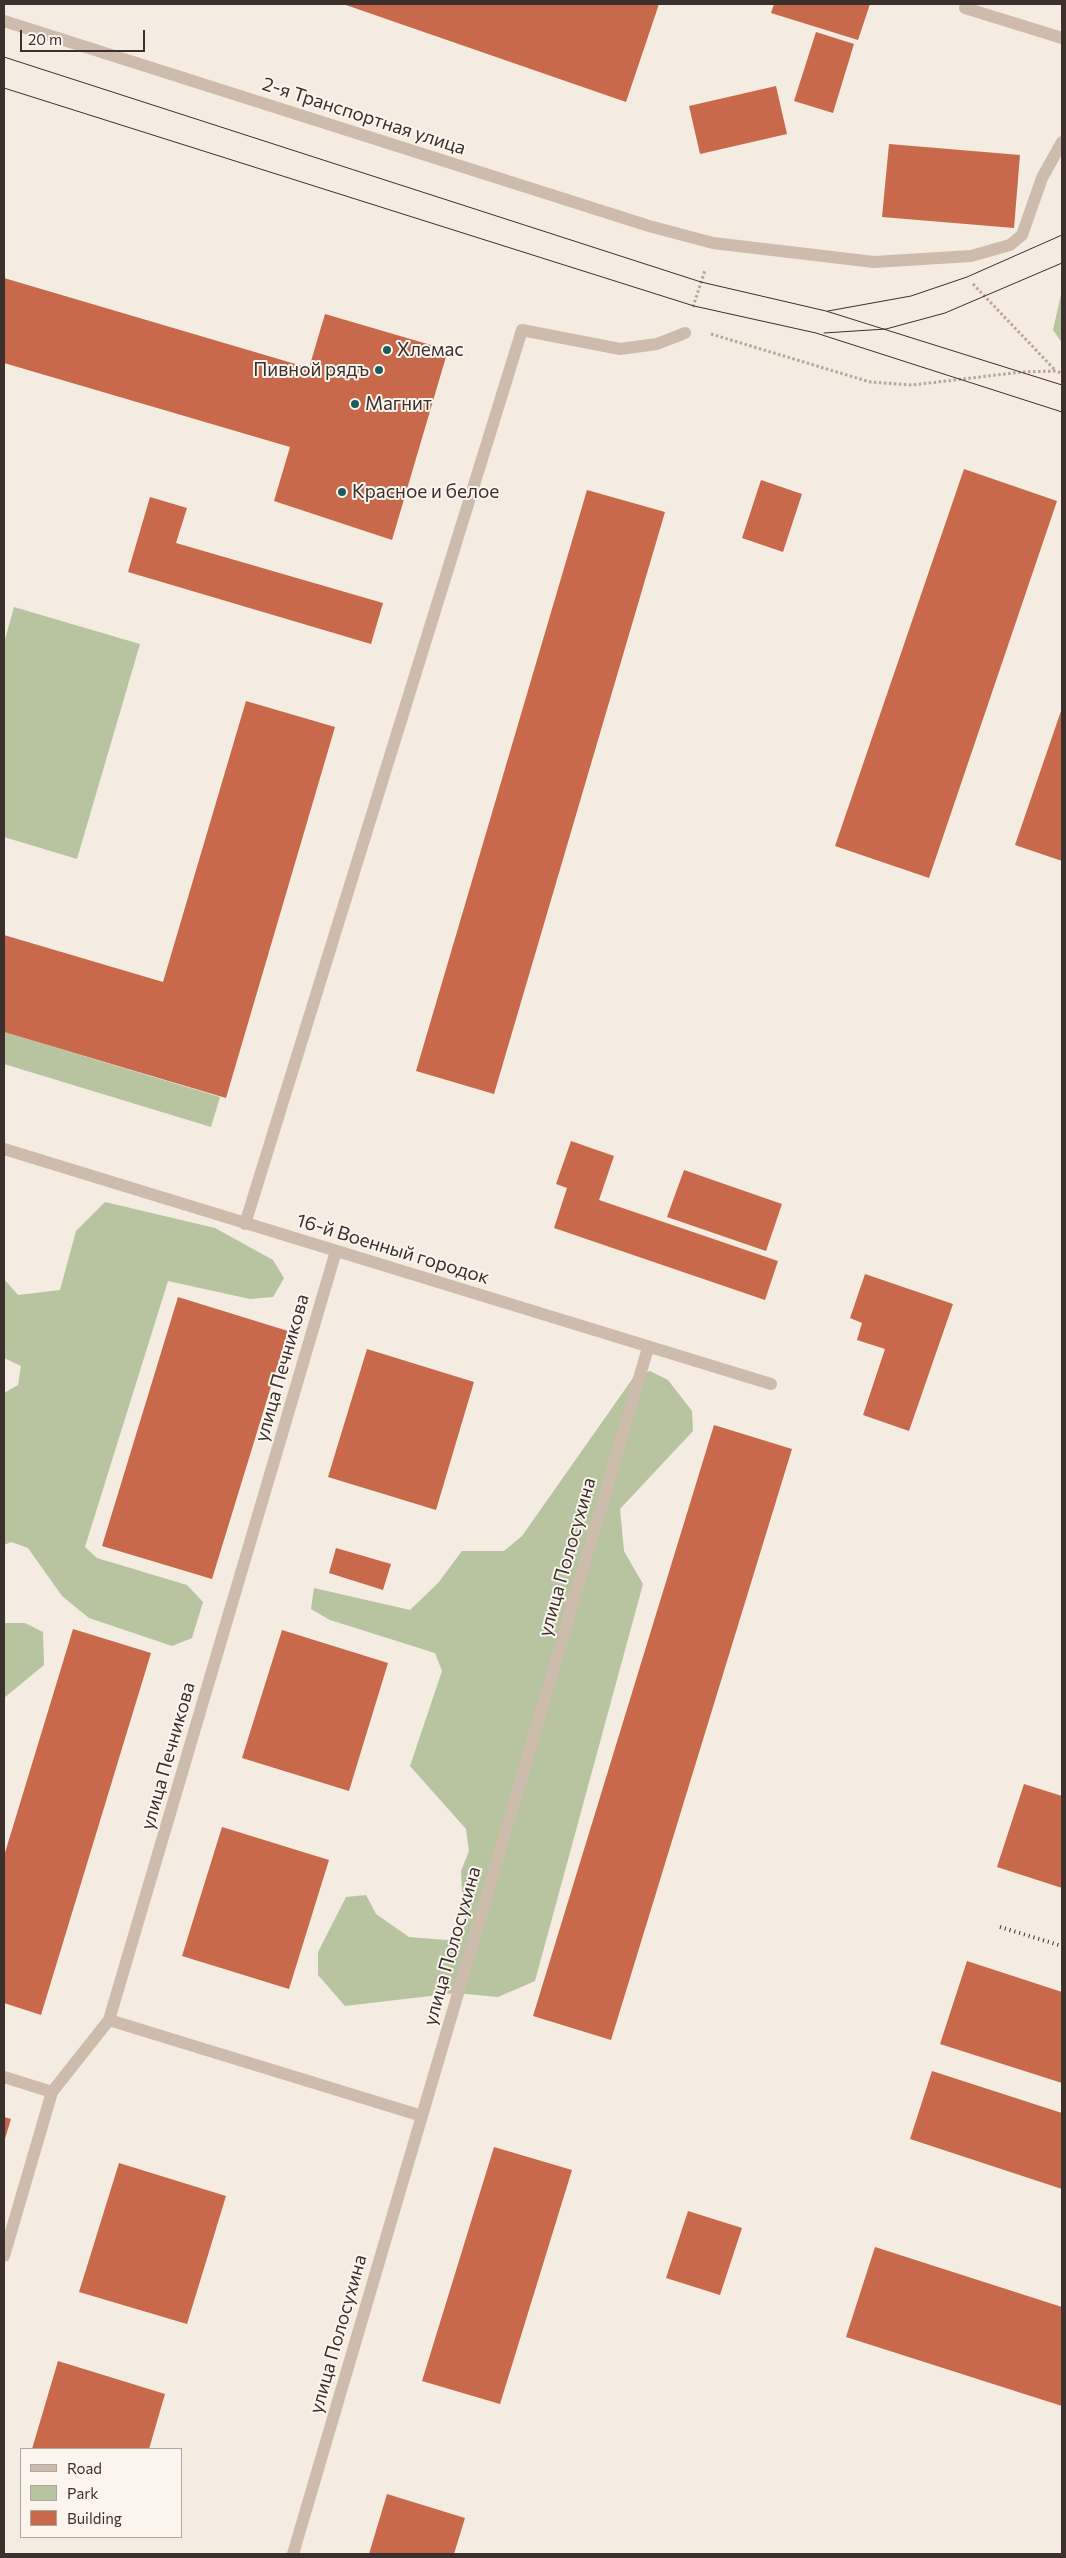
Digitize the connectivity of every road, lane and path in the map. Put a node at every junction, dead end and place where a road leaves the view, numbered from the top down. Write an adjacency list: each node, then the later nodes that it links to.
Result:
1 (967, 4): 3 (street)
2 (4, 21): 5 (street, 2-я Транспортная улица)
3 (1062, 38)
4 (1062, 142): 6 (street, 2-я Транспортная улица)
5 (713, 243): 6 (street, 2-я Транспортная улица); 7 (path)
6 (948, 257): 8 (path)
7 (686, 333): 8 (path); 11 (street)
8 (1055, 371): 9 (path)
9 (1062, 373)
10 (4, 1149): 11 (street, 16-й Военный городок)
11 (245, 1224): 12 (street, 16-й Военный городок)
12 (336, 1251): 13 (street, 16-й Военный городок); 15 (street, улица Печникова)
13 (648, 1348): 14 (street, 16-й Военный городок); 18 (street, улица Полосухина)
14 (771, 1384)
15 (109, 2020): 17 (street, улица Печникова); 18 (street)
16 (4, 2077): 17 (street)
17 (52, 2092): 19 (street, улица Печникова)
18 (422, 2116): 20 (street, улица Полосухина)
19 (4, 2256)
20 (294, 2554)

